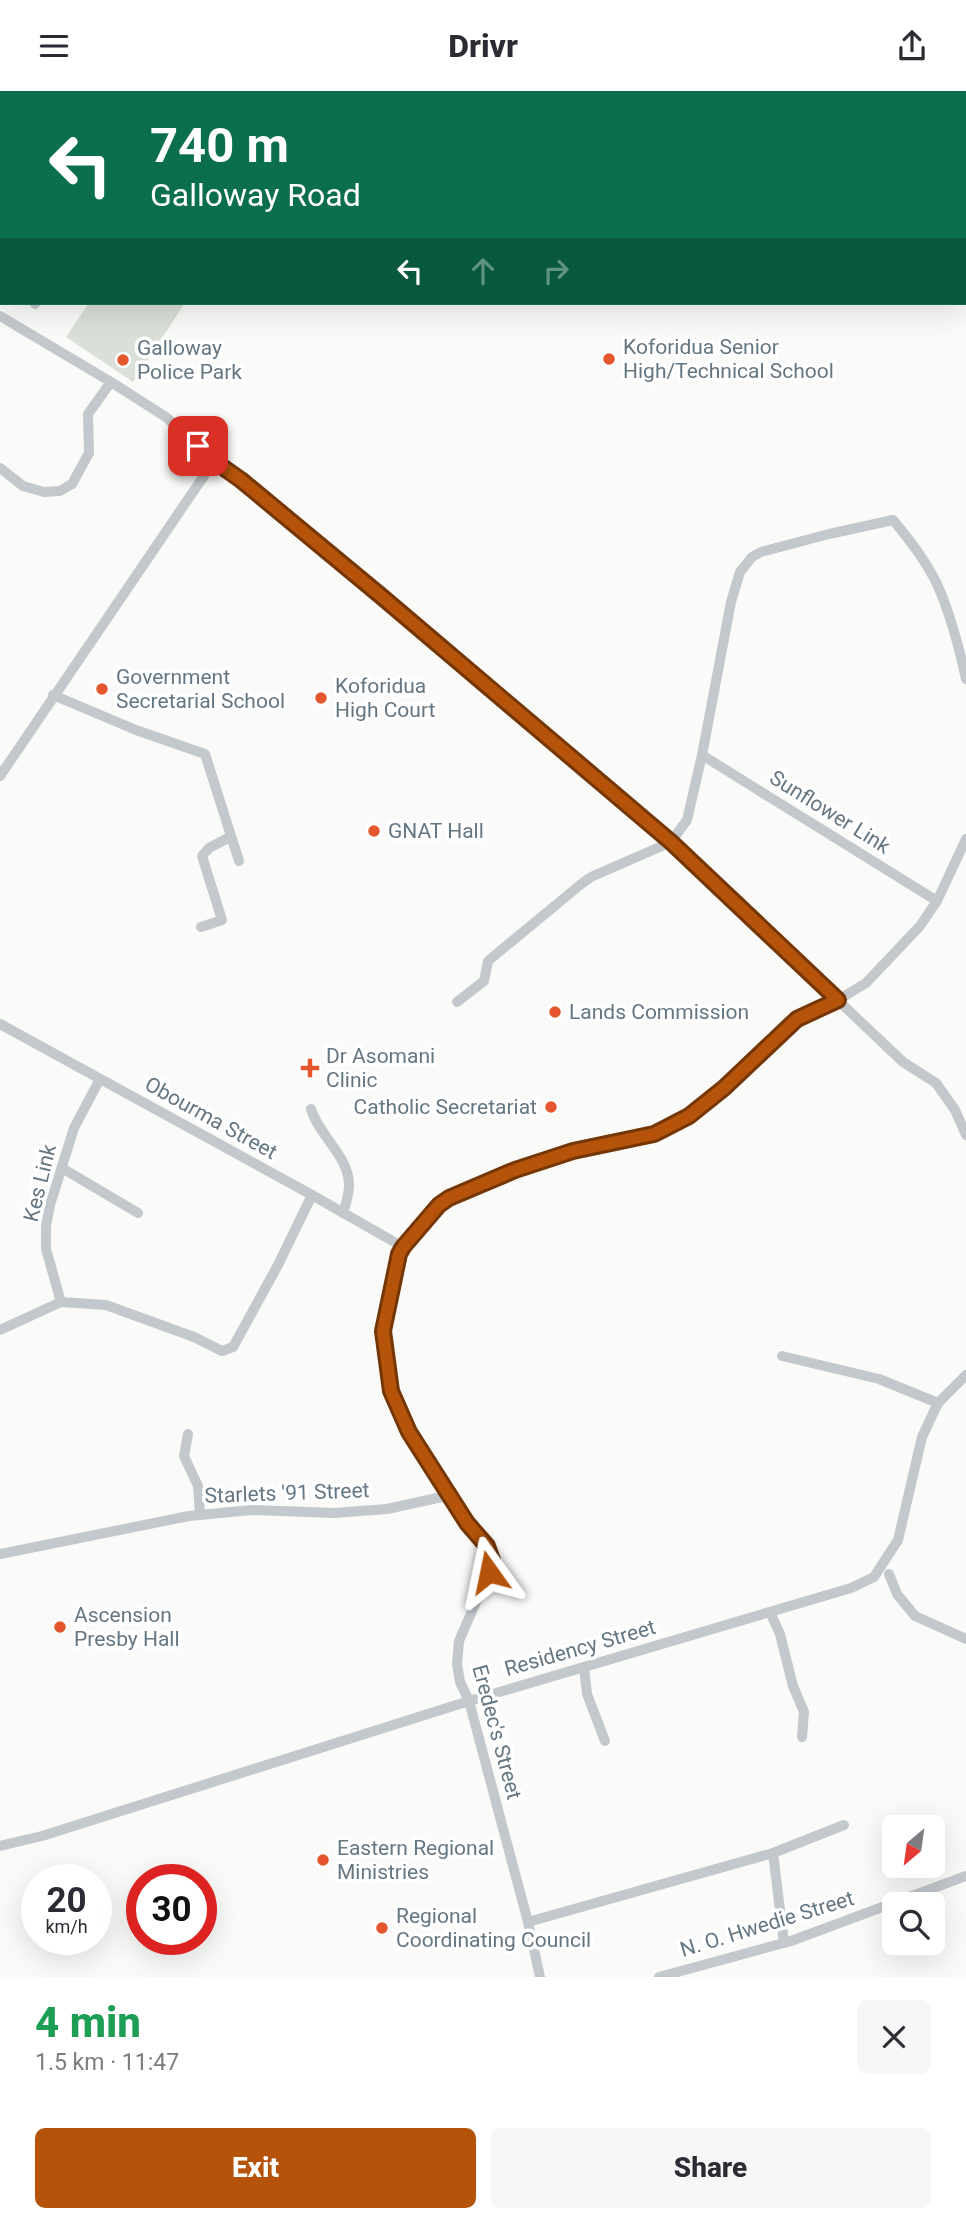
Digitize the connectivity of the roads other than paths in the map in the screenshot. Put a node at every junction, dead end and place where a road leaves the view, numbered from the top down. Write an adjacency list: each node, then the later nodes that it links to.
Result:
1 (0, 316): 2 (street)
2 (111, 381): 3 (street); 4 (street)
3 (214, 461): 7 (street); 12 (street)
4 (0, 468)
5 (964, 658): 6 (street); 8 (street)
6 (966, 679)
7 (53, 695): 9 (street); 10 (street)
8 (702, 755): 12 (street); 14 (street, Sunflower Link)
9 (1, 773)
10 (230, 837): 13 (street); 15 (street)
11 (966, 839): 14 (street, Eredec's Street)
12 (671, 842): 16 (street); 17 (street)
13 (239, 861)
14 (937, 901): 16 (street, Eredec's Street)
15 (201, 927)
16 (838, 1000): 21 (street); 26 (street, Eredec's Street)
17 (457, 1002)
18 (0, 1024): 19 (street, Obourma Street)
19 (100, 1079): 22 (street, Kes Link); 23 (street, Obourma Street)
20 (311, 1109): 25 (street)
21 (966, 1135)
22 (62, 1168): 24 (street); 27 (street, Kes Link)
23 (313, 1195): 25 (street, Obourma Street); 27 (street)
24 (138, 1213)
25 (343, 1213): 26 (street, Obourma Street)
26 (403, 1247): 33 (street, Eredec's Street)
27 (61, 1302): 28 (street)
28 (0, 1330)
29 (782, 1356): 31 (street)
30 (966, 1375): 31 (street, Residency Street)
31 (938, 1403): 37 (street, Residency Street)
32 (188, 1434): 34 (street)
33 (451, 1495): 34 (street, Starlets '91 Street); 40 (street, Eredec's Street)
34 (200, 1514): 35 (street, Starlets '91 Street)
35 (0, 1553)
36 (889, 1574): 38 (street)
37 (770, 1612): 39 (street, Residency Street); 41 (street)
38 (966, 1639)
39 (584, 1667): 40 (street, Residency Street); 42 (street)
40 (469, 1701): 44 (street, Residency Street); 47 (street, Eredec's Street)
41 (802, 1737)
42 (605, 1741)
43 (844, 1825): 45 (street)
44 (0, 1846)
45 (773, 1853): 47 (street); 48 (street)
46 (966, 1877): 48 (street, N. O. Hwedie Street)
47 (528, 1922): 49 (street, Eredec's Street)
48 (784, 1943): 50 (street, N. O. Hwedie Street)
49 (540, 1977)
50 (659, 1977)

